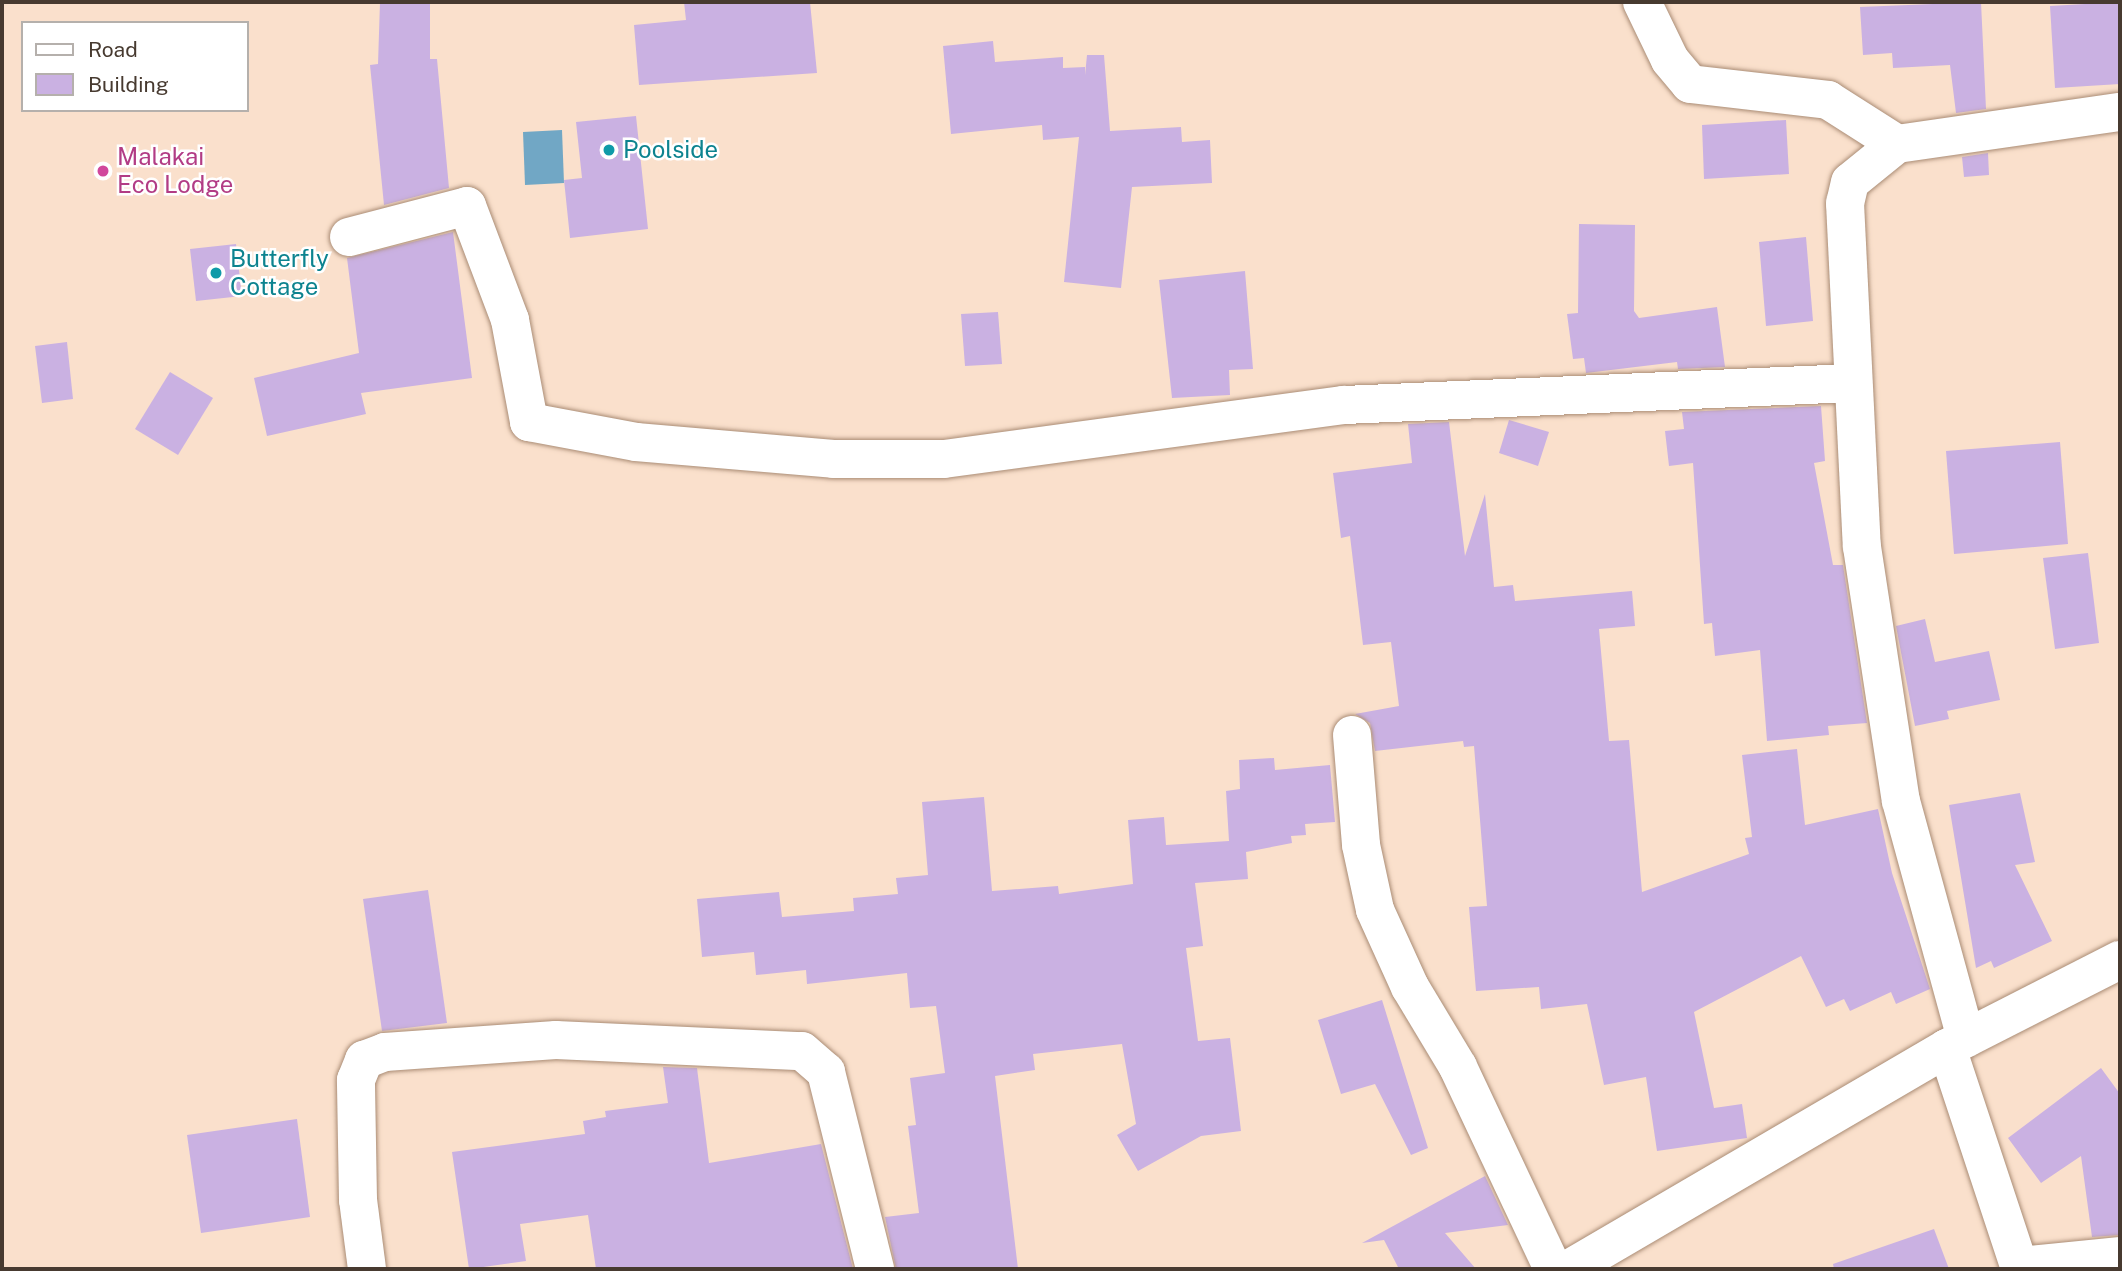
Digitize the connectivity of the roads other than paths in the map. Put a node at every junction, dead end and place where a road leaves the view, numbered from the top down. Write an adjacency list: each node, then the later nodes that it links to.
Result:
1 (1642, 2): 3 (street)
2 (2120, 112): 3 (street)
3 (1896, 144): 5 (street)
4 (348, 237): 5 (street)
5 (1852, 383): 8 (street)
6 (1352, 735): 13 (street)
7 (2120, 960): 8 (street)
8 (1957, 1043): 10 (street); 14 (street)
9 (2120, 1256): 10 (street)
10 (2020, 1268)
11 (367, 1269): 12 (street)
12 (874, 1269)
13 (1553, 1269)
14 (1569, 1269)

